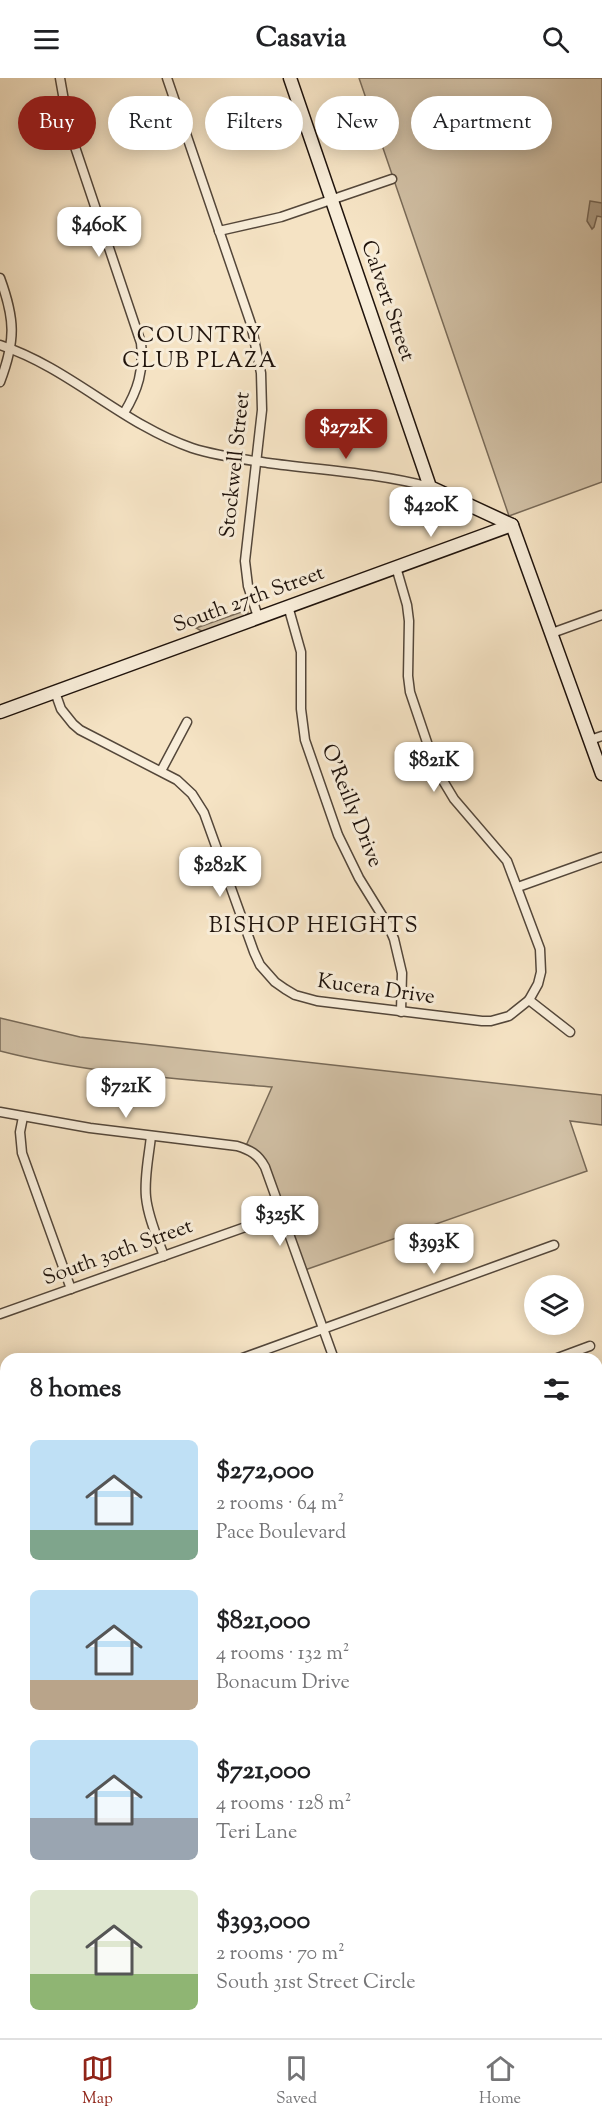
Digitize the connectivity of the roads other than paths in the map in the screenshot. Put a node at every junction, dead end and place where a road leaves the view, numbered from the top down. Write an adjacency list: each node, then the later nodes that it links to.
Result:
1 (60, 78): 10 (street)
2 (167, 78): 6 (street, Stockwell Street)
3 (290, 78): 5 (street, Calvert Street)
4 (392, 179): 5 (street)
5 (331, 200): 6 (street); 12 (street, Calvert Street)
6 (219, 231): 11 (street, Stockwell Street)
7 (0, 279): 8 (street)
8 (5, 346): 9 (street); 10 (street)
9 (0, 382)
10 (124, 413): 11 (street)
11 (257, 461): 12 (street); 19 (street, Stockwell Street)
12 (430, 487): 13 (street)
13 (477, 510): 14 (street); 15 (street)
14 (512, 525): 15 (street, South 27th Street); 20 (street)
15 (479, 537): 16 (street, South 27th Street)
16 (396, 567): 17 (street, South 27th Street); 28 (street)
17 (288, 606): 19 (street, South 27th Street); 30 (street, O'Reilly Drive)
18 (602, 615): 20 (street)
19 (258, 617): 21 (street, South 27th Street)
20 (552, 633): 24 (street)
21 (55, 692): 22 (street, South 27th Street); 25 (street, Kucera Drive)
22 (0, 712)
23 (187, 722): 25 (street)
24 (596, 738): 26 (street)
25 (161, 771): 30 (street, Kucera Drive)
26 (602, 774)
27 (602, 856): 28 (street)
28 (518, 887): 29 (street)
29 (529, 1000): 30 (street, Kucera Drive); 31 (street)
30 (401, 1012)
31 (570, 1032)
32 (0, 1112): 33 (street)
33 (23, 1117): 34 (street); 38 (street)
34 (151, 1136): 35 (street); 37 (street)
35 (282, 1214): 37 (street, South 30th Street); 40 (street)
36 (554, 1245): 40 (street)
37 (164, 1256): 38 (street, South 30th Street)
38 (70, 1289): 39 (street, South 30th Street)
39 (0, 1314)
40 (323, 1329): 42 (street); 43 (street)
41 (590, 1346): 44 (street)
42 (257, 1353)
43 (332, 1353)
44 (571, 1353)

